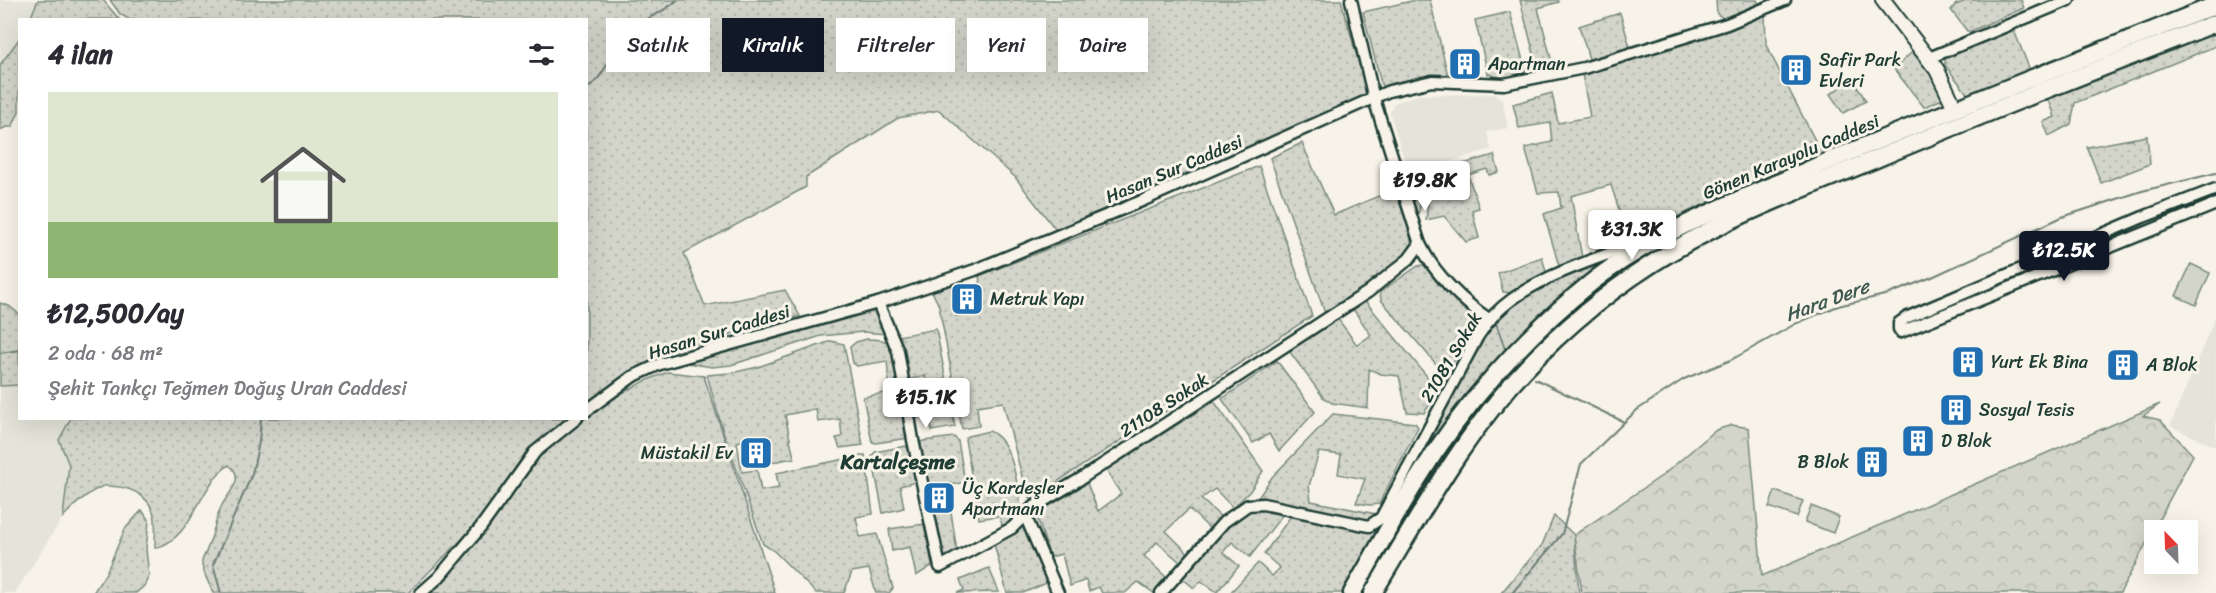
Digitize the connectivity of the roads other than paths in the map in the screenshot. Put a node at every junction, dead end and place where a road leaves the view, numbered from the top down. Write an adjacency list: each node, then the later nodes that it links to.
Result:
1 (1351, 0): 9 (street)
2 (1785, 0): 5 (street, Hasan Sur Caddesi)
3 (1883, 0): 8 (main road)
4 (2069, 0): 8 (street)
5 (1763, 4): 9 (street, Hasan Sur Caddesi)
6 (2216, 5): 10 (highway, Gönen Karayolu Caddesi)
7 (2216, 23): 26 (highway, Gönen Karayolu Caddesi)
8 (1929, 58): 10 (main road)
9 (1374, 99): 14 (street); 17 (street, Hasan Sur Caddesi)
10 (1955, 108): 13 (highway, Gönen Karayolu Caddesi)
11 (2216, 189): 12 (street)
12 (2216, 204)
13 (1697, 219): 18 (street, 21081 Sokak); 25 (highway, Gönen Karayolu Caddesi)
14 (1420, 244): 15 (street); 16 (street, 21108 Sokak)
15 (1428, 258): 16 (street, 21108 Sokak); 18 (street)
16 (1404, 264): 21 (street, 21108 Sokak)
17 (878, 303): 19 (street, Hasan Sur Caddesi); 21 (street, 21108 Sokak)
18 (1490, 320): 24 (street, 21081 Sokak)
19 (588, 410)
20 (575, 420): 22 (street)
21 (1025, 515): 23 (street)
22 (421, 593)
23 (1058, 593)
24 (1161, 593)
25 (1352, 593)
26 (1372, 593)

